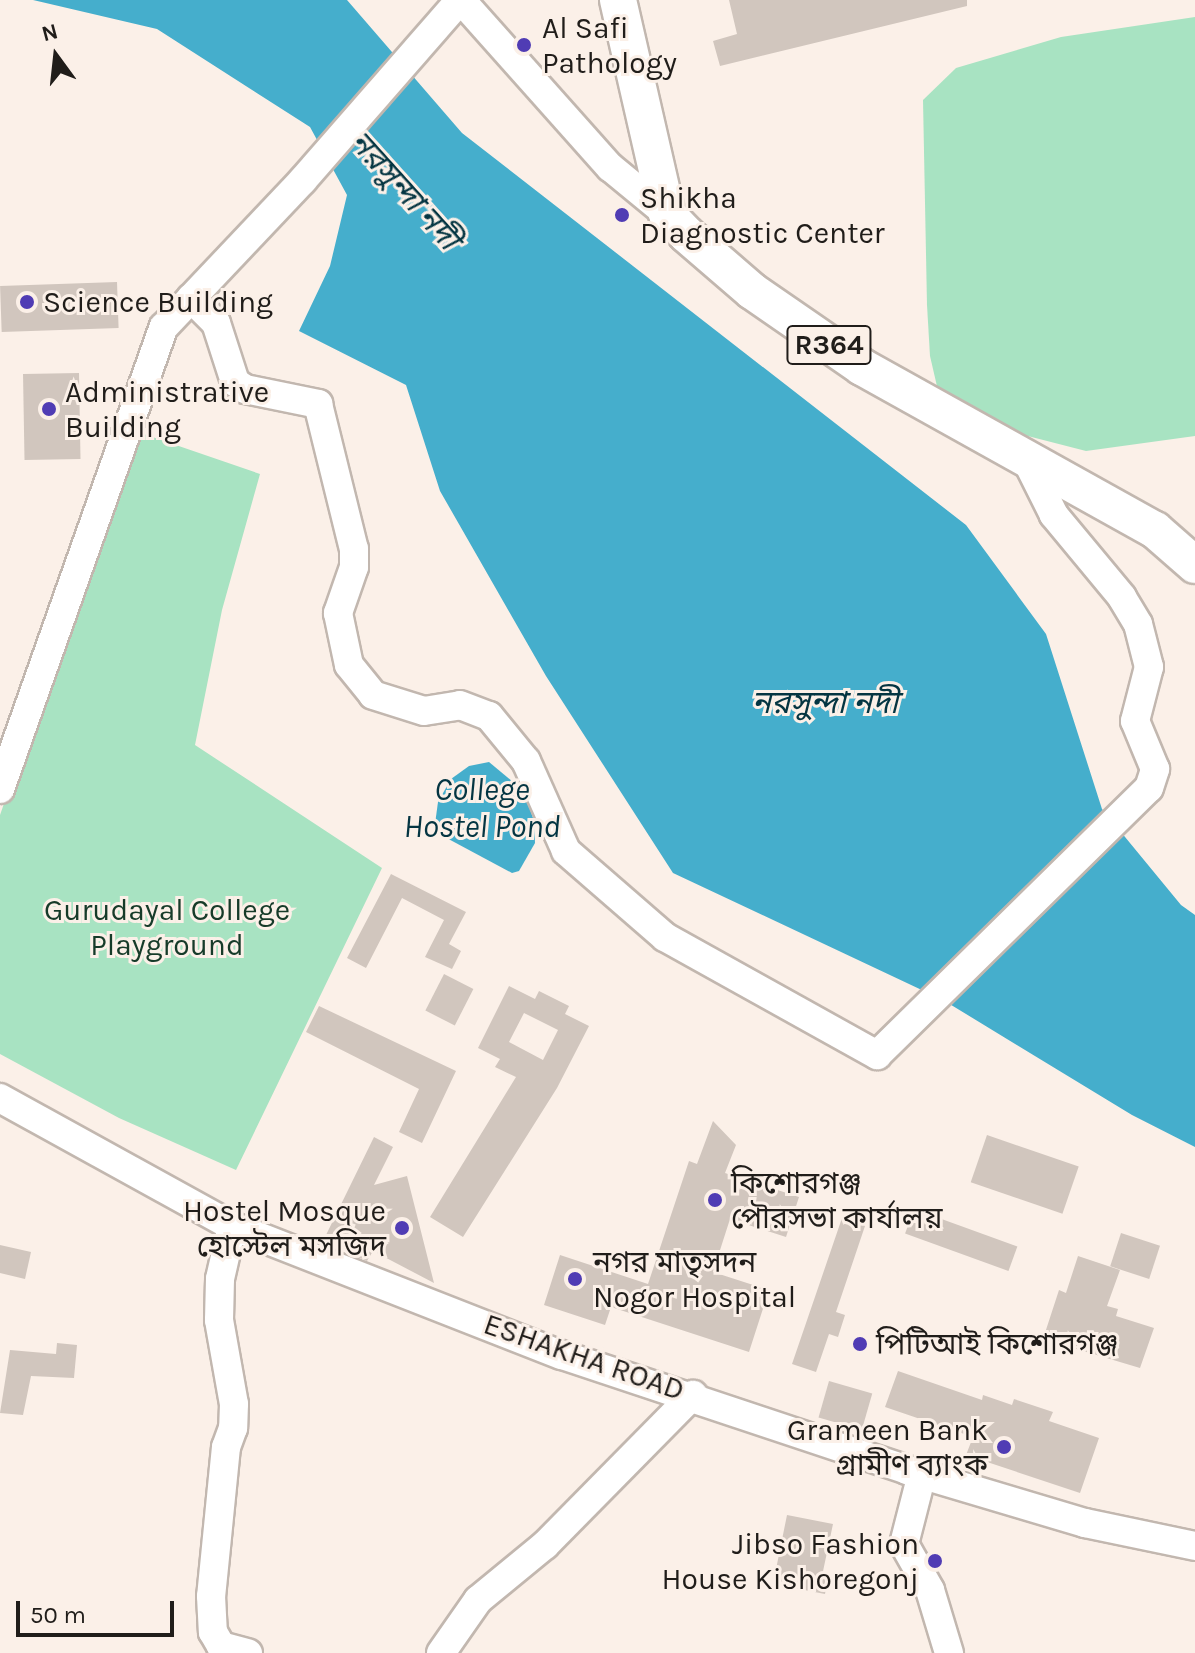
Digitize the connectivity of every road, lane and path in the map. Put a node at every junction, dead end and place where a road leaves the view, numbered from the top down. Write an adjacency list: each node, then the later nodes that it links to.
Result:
1 (460, 0): 4 (street); 6 (street)
2 (618, 0): 3 (main road)
3 (651, 139): 4 (street); 5 (main road)
4 (610, 167): 5 (street)
5 (667, 214): 7 (main road, R364)
6 (191, 298): 7 (street); 9 (street)
7 (1023, 454): 8 (main road, R364)
8 (1195, 565)
9 (0, 789)
10 (0, 1098): 11 (street, ESHAKHA ROAD)
11 (232, 1226): 12 (street, ESHAKHA ROAD); 15 (street)
12 (693, 1395): 13 (street, ESHAKHA ROAD); 16 (street)
13 (922, 1474): 14 (street, ESHAKHA ROAD); 17 (street)
14 (1195, 1546)
15 (248, 1653)
16 (441, 1653)
17 (949, 1653)

